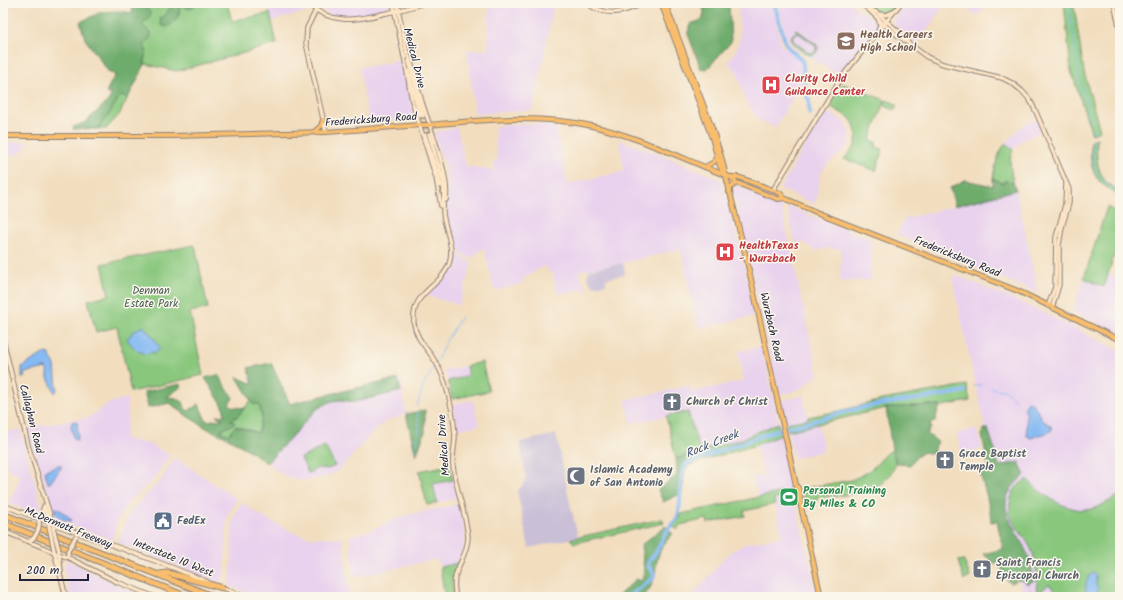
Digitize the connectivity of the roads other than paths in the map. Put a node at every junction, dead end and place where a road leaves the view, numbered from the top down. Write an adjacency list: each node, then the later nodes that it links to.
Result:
1 (307, 3): 13 (street)
2 (395, 3): 12 (street); 14 (street, Medical Drive); 16 (street)
3 (424, 3): 12 (street)
4 (586, 3): 5 (street)
5 (645, 3)
6 (656, 3): 11 (main road)
7 (660, 3): 11 (main road, Wurzbach Road)
8 (858, 3): 17 (street)
9 (901, 3): 15 (street)
10 (1114, 3): 20 (street)
11 (665, 6): 30 (main road, Wurzbach Road); 32 (main road, Wurzbach Road)
12 (408, 9): 14 (street); 18 (street)
13 (316, 10): 16 (street); 24 (street)
14 (396, 12): 16 (street); 18 (street, Medical Drive)
15 (894, 12): 17 (street); 19 (street)
16 (386, 14): 18 (street)
17 (878, 15): 19 (street); 21 (street)
18 (398, 21): 22 (street, Medical Drive); 23 (street, Medical Drive)
19 (886, 23): 21 (street); 41 (street)
20 (1120, 30)
21 (878, 33): 35 (street)
22 (407, 52): 23 (street, Medical Drive); 26 (street)
23 (404, 55): 25 (street)
24 (323, 120): 27 (street); 28 (main road)
25 (420, 125): 26 (main road, Fredericksburg Road, bridge); 27 (main road, Fredericksburg Road); 39 (street)
26 (429, 125): 31 (main road, Fredericksburg Road); 40 (street)
27 (326, 132): 28 (main road, Fredericksburg Road)
28 (314, 133): 29 (main road, Fredericksburg Road)
29 (3, 136)
30 (717, 158): 31 (main road); 32 (main road, Wurzbach Road)
31 (705, 167): 32 (main road, Fredericksburg Road)
32 (725, 175): 33 (main road, Fredericksburg Road); 36 (main road, Wurzbach Road)
33 (730, 177): 34 (main road, Fredericksburg Road); 35 (main road, Fredericksburg Road)
34 (738, 182): 36 (main road); 37 (main road, Fredericksburg Road)
35 (773, 190): 37 (main road); 38 (main road, Fredericksburg Road)
36 (729, 193): 68 (main road, Wurzbach Road)
37 (765, 194): 38 (main road, Fredericksburg Road)
38 (784, 198): 41 (main road, Fredericksburg Road)
39 (441, 206): 40 (street, Medical Drive); 40 (street, Medical Drive)
40 (443, 213): 67 (street, Medical Drive)
41 (1050, 307): 43 (main road, Fredericksburg Road)
42 (3, 339): 44 (street, Callaghan Road)
43 (1120, 340)
44 (44, 504): 47 (street); 49 (street, Callaghan Road)
45 (3, 505): 47 (street, Interstate 10 West)
46 (3, 514): 56 (highway, McDermott Freeway)
47 (37, 519): 49 (street, Interstate 10 West); 52 (street, bridge)
48 (3, 523): 58 (highway, McDermott Freeway)
49 (51, 525): 51 (street, Interstate 10 West); 53 (street, Callaghan Road, bridge)
50 (3, 531): 52 (street)
51 (81, 534): 54 (street, bridge); 59 (street, Interstate 10 West)
52 (29, 541): 53 (street)
53 (57, 552): 54 (street); 55 (street, Callaghan Road); 57 (street, Callaghan Road)
54 (69, 558): 55 (street); 62 (street)
55 (61, 565): 57 (street, Callaghan Road)
56 (158, 574): 59 (highway); 65 (highway, McDermott Freeway)
57 (62, 576): 60 (street, Callaghan Road)
58 (150, 582): 63 (highway); 64 (highway, McDermott Freeway)
59 (223, 588): 66 (street, Interstate 10 West)
60 (66, 596): 61 (street)
61 (56, 597)
62 (155, 597)
63 (180, 597)
64 (188, 597)
65 (215, 597)
66 (245, 597)
67 (456, 597)
68 (821, 597)

